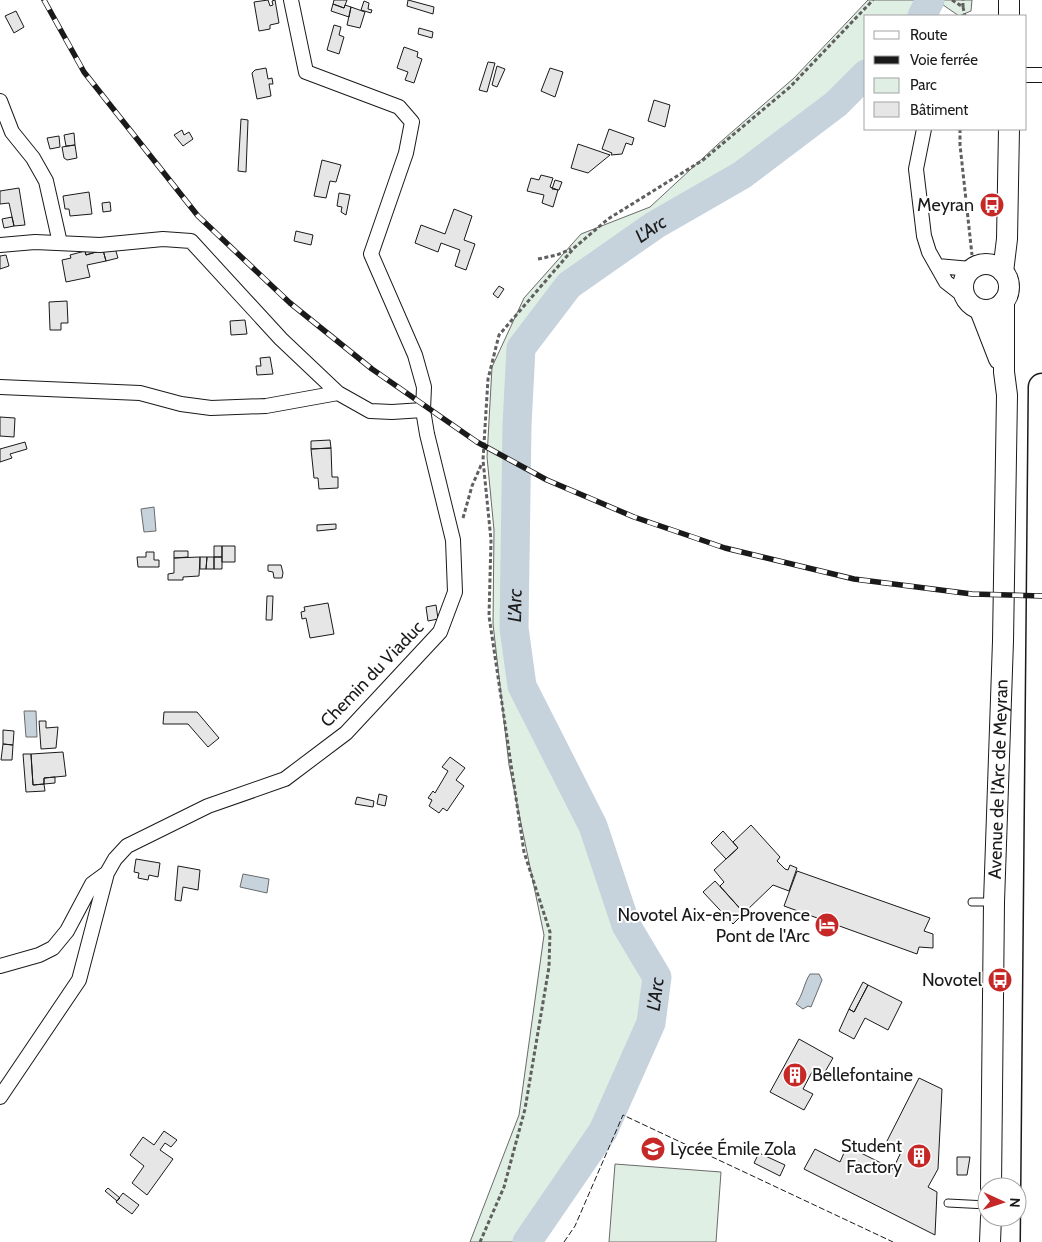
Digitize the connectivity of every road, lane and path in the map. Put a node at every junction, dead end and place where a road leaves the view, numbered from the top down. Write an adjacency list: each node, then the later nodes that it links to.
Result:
1 (291, 0): 30 (street, Chemin du Viaduc)
2 (873, 0): 18 (path)
3 (952, 0): 6 (path)
4 (963, 0): 6 (path)
5 (1010, 0): 8 (main road)
6 (963, 7): 7 (path)
7 (965, 15)
8 (1009, 15)
9 (1027, 75): 10 (street)
10 (1042, 75)
11 (0, 101): 16 (street)
12 (924, 130): 20 (street)
13 (960, 130): 21 (path)
14 (1009, 130): 15 (main road)
15 (1007, 239): 21 (main road); 22 (main road)
16 (60, 243): 17 (street); 29 (street)
17 (0, 244)
18 (574, 248): 19 (path); 31 (path)
19 (538, 259)
20 (937, 266): 21 (street); 23 (street)
21 (975, 267): 22 (main road); 23 (main road)
22 (1003, 272): 24 (main road)
23 (964, 296): 25 (main road)
24 (1004, 301): 25 (main road); 26 (main road, Avenue de l'Arc de Meyran)
25 (980, 310): 26 (main road, Avenue de l'Arc de Meyran)
26 (1004, 372): 35 (main road, Avenue de l'Arc de Meyran)
27 (0, 387): 29 (street)
28 (1042, 387): 44 (highway)
29 (338, 393): 30 (street)
30 (423, 410): 32 (street, Chemin du Viaduc)
31 (483, 460): 32 (path); 42 (path)
32 (453, 540): 33 (street, Chemin du Viaduc)
33 (107, 873): 36 (street); 37 (street, Chemin du Viaduc)
34 (972, 902): 35 (lane)
35 (994, 902): 38 (main road, Avenue de l'Arc de Meyran)
36 (0, 966)
37 (0, 1097)
38 (991, 1177)
39 (948, 1203): 40 (lane)
40 (977, 1204)
41 (990, 1227): 43 (main road)
42 (480, 1242)
43 (990, 1242)
44 (1034, 1242)

